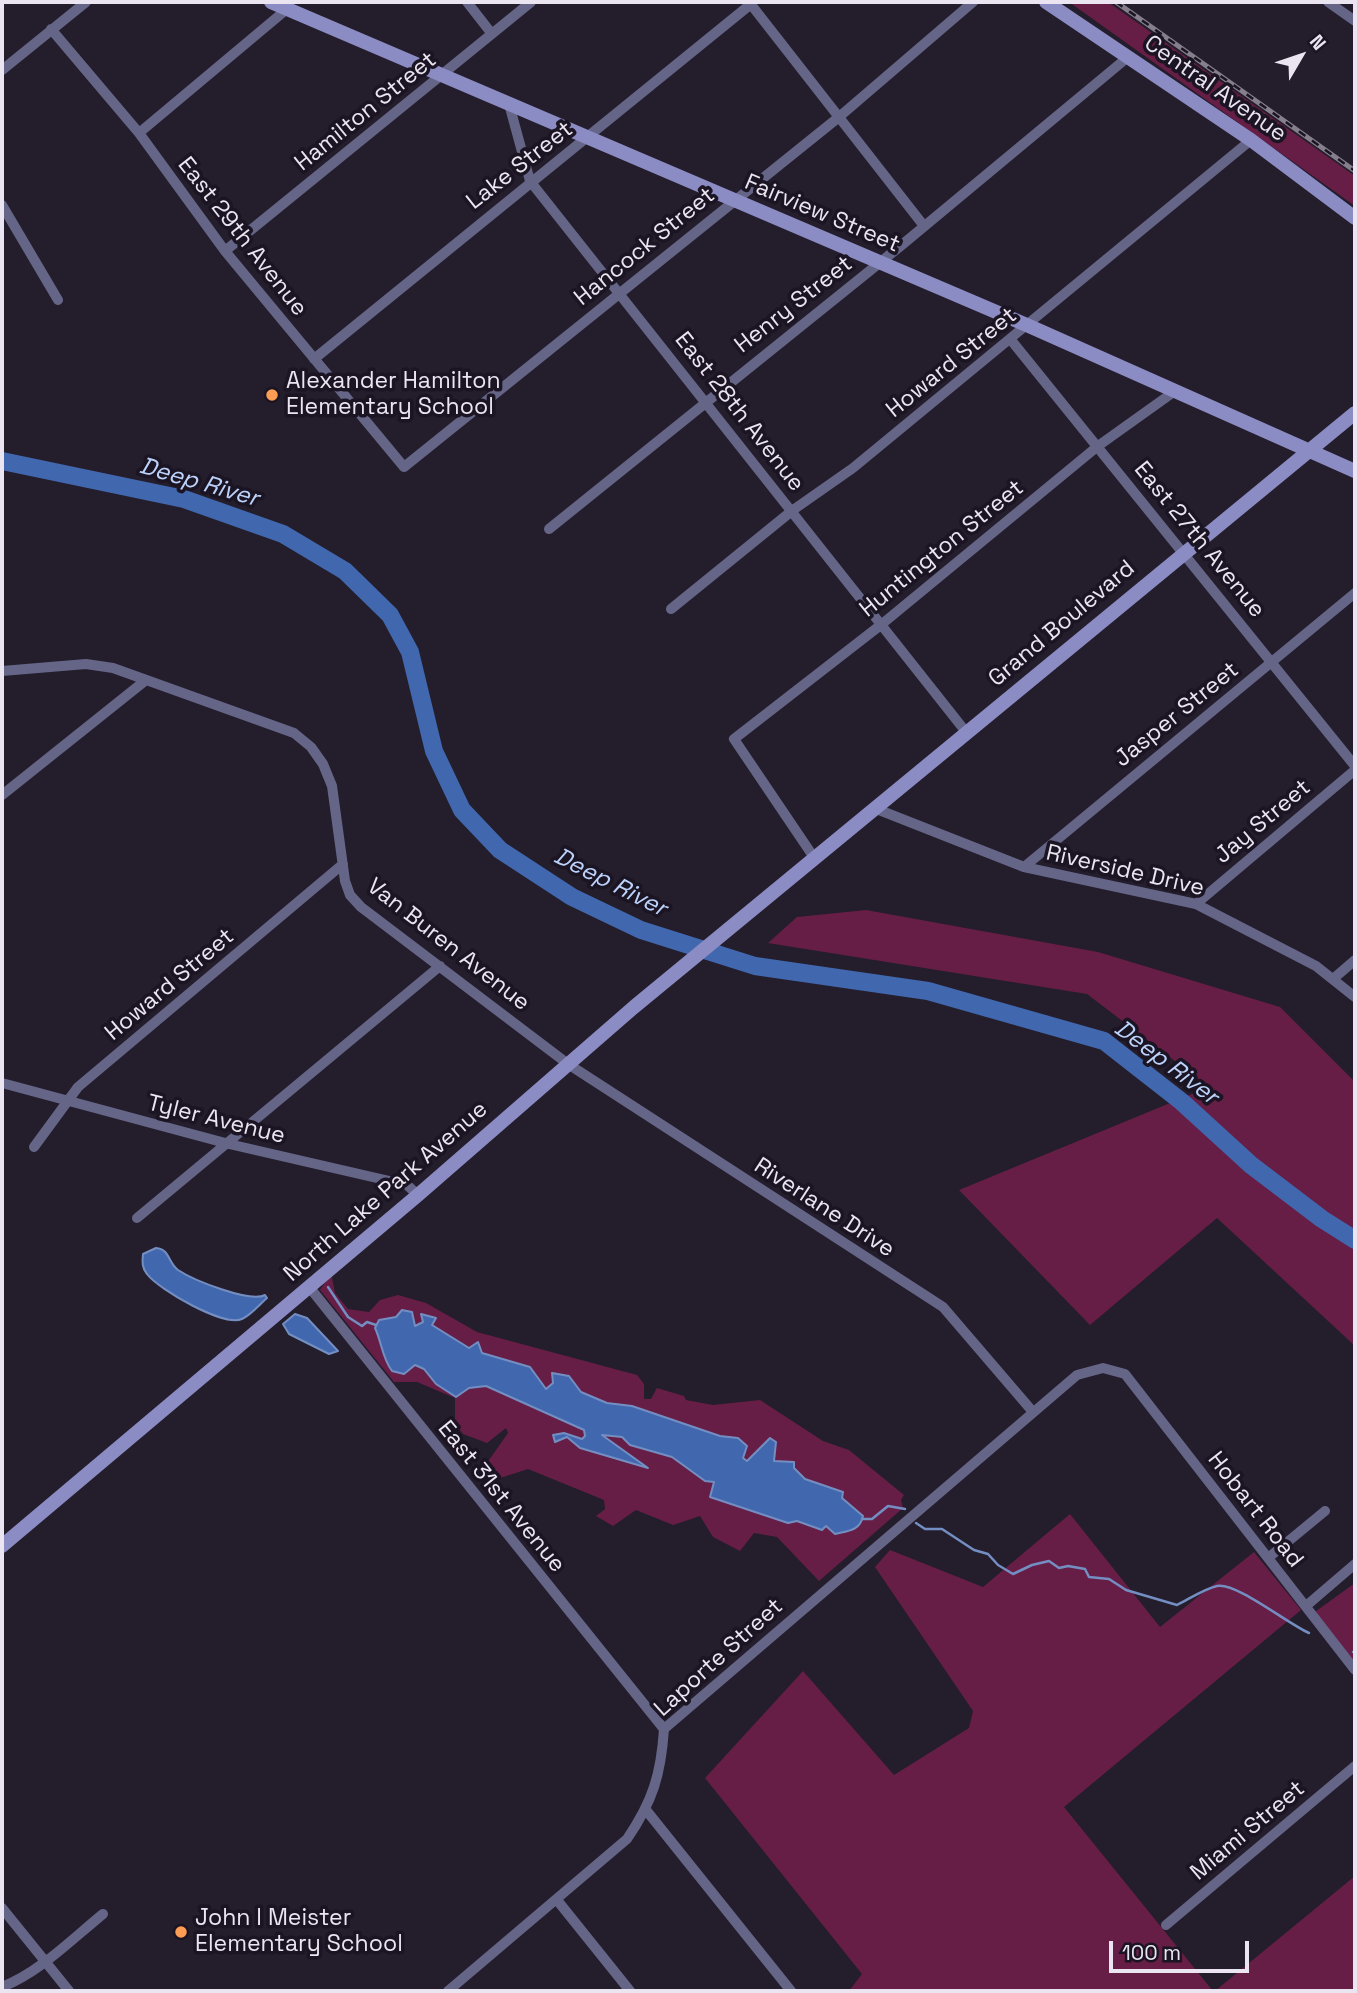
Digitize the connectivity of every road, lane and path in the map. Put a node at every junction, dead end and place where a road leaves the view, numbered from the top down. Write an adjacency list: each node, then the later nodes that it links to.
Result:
1 (86, 2): 11 (street)
2 (271, 2): 9 (street, Fairview Street)
3 (467, 2): 12 (street)
4 (531, 2): 12 (street, Hamilton Street)
5 (973, 2): 17 (street, Hancock Street)
6 (1046, 2): 13 (street, Central Avenue)
7 (1328, 2): 10 (street)
8 (750, 3): 17 (street); 19 (street, Lake Street)
9 (287, 9): 15 (street, Fairview Street); 18 (street)
10 (1355, 21)
11 (51, 29): 14 (street); 18 (street, East 29th Avenue)
12 (492, 34): 15 (street, Hamilton Street)
13 (1128, 57): 20 (street, Central Avenue); 25 (street, Henry Street)
14 (2, 70)
15 (441, 76): 16 (street, Fairview Street); 26 (street, Hamilton Street)
16 (509, 104): 19 (street, Fairview Street); 21 (street, East 28th Avenue)
17 (839, 117): 22 (street, Hancock Street); 25 (street)
18 (139, 133): 26 (street, East 29th Avenue)
19 (589, 136): 21 (street, Lake Street); 22 (street, Fairview Street)
20 (1251, 140): 24 (street, Central Avenue); 30 (street, Howard Street)
21 (530, 181): 28 (street, East 28th Avenue); 32 (street, Lake Street)
22 (732, 201): 27 (street, Fairview Street); 28 (street, Hancock Street)
23 (2, 205): 29 (street)
24 (1355, 218)
25 (924, 226): 27 (street, Henry Street)
26 (225, 251): 32 (street, East 29th Avenue)
27 (879, 262): 30 (street, Fairview Street); 34 (street, Henry Street)
28 (619, 291): 34 (street, East 28th Avenue); 38 (street, Hancock Street)
29 (58, 300)
30 (1029, 326): 31 (street, Howard Street); 33 (street, Fairview Street)
31 (1011, 340): 36 (street, East 27th Avenue); 40 (street, Howard Street)
32 (314, 359): 38 (street, East 29th Avenue)
33 (1175, 391): 36 (street, Huntington Street); 37 (street, Fairview Street)
34 (705, 400): 40 (street, East 28th Avenue); 41 (street, Henry Street)
35 (1355, 412): 37 (street, Grand Boulevard)
36 (1098, 446): 42 (street, East 27th Avenue); 45 (street, Huntington Street)
37 (1308, 451): 39 (street, Fairview Street); 42 (street, Grand Boulevard)
38 (404, 467)
39 (1355, 471)
40 (793, 510): 44 (street, Howard Street); 45 (street, East 28th Avenue)
41 (549, 529)
42 (1184, 552): 46 (street, East 27th Avenue); 49 (street, Grand Boulevard)
43 (1355, 593): 46 (street, Jasper Street)
44 (671, 609)
45 (882, 624): 49 (street, East 28th Avenue); 53 (street, Huntington Street)
46 (1273, 663): 50 (street, East 27th Avenue); 55 (street, Jasper Street)
47 (2, 671): 48 (street, Van Buren Avenue)
48 (146, 680): 51 (street); 54 (street, Van Buren Avenue)
49 (966, 732): 52 (street, Grand Boulevard)
50 (1355, 768): 57 (street, Jay Street)
51 (2, 796)
52 (873, 808): 53 (street, Grand Boulevard); 55 (street, Riverside Drive)
53 (815, 859): 56 (street, Grand Boulevard)
54 (343, 864): 59 (street, Van Buren Avenue); 64 (street, Howard Street)
55 (1024, 867): 57 (street, Riverside Drive)
56 (798, 871): 62 (street, North Lake Park Avenue)
57 (1196, 904): 60 (street, Riverside Drive)
58 (1355, 960): 60 (street)
59 (440, 966): 62 (street, Van Buren Avenue); 65 (street)
60 (1333, 979): 61 (street, Riverside Drive)
61 (1355, 998)
62 (568, 1064): 67 (street, North Lake Park Avenue); 71 (street, Riverlane Drive)
63 (2, 1083): 64 (street, Tyler Avenue)
64 (67, 1103): 65 (street, Tyler Avenue); 66 (street, Howard Street)
65 (229, 1144): 67 (street, Tyler Avenue); 68 (street)
66 (34, 1147)
67 (418, 1195): 69 (street, North Lake Park Avenue)
68 (137, 1218)
69 (310, 1287): 73 (street, North Lake Park Avenue); 78 (street, East 31st Avenue)
70 (1125, 1374): 71 (street, Laporte Street); 74 (street, Hobart Road)
71 (1034, 1412): 78 (street, Laporte Street)
72 (1325, 1511): 74 (street)
73 (2, 1546)
74 (1268, 1558): 76 (street, Hobart Road)
75 (1355, 1564): 76 (street)
76 (1306, 1606): 77 (street, Hobart Road)
77 (1355, 1670)
78 (664, 1729): 80 (street, Laporte Street)
79 (1355, 1766): 84 (street, Miami Street)
80 (646, 1810): 81 (street, Laporte Street); 90 (street)
81 (557, 1900): 88 (street, Laporte Street); 89 (street)
82 (2, 1908): 85 (street)
83 (103, 1914): 85 (street)
84 (1166, 1925)
85 (45, 1962): 86 (street); 87 (street)
86 (2, 1987)
87 (69, 1991)
88 (448, 1991)
89 (630, 1991)
90 (791, 1991)

